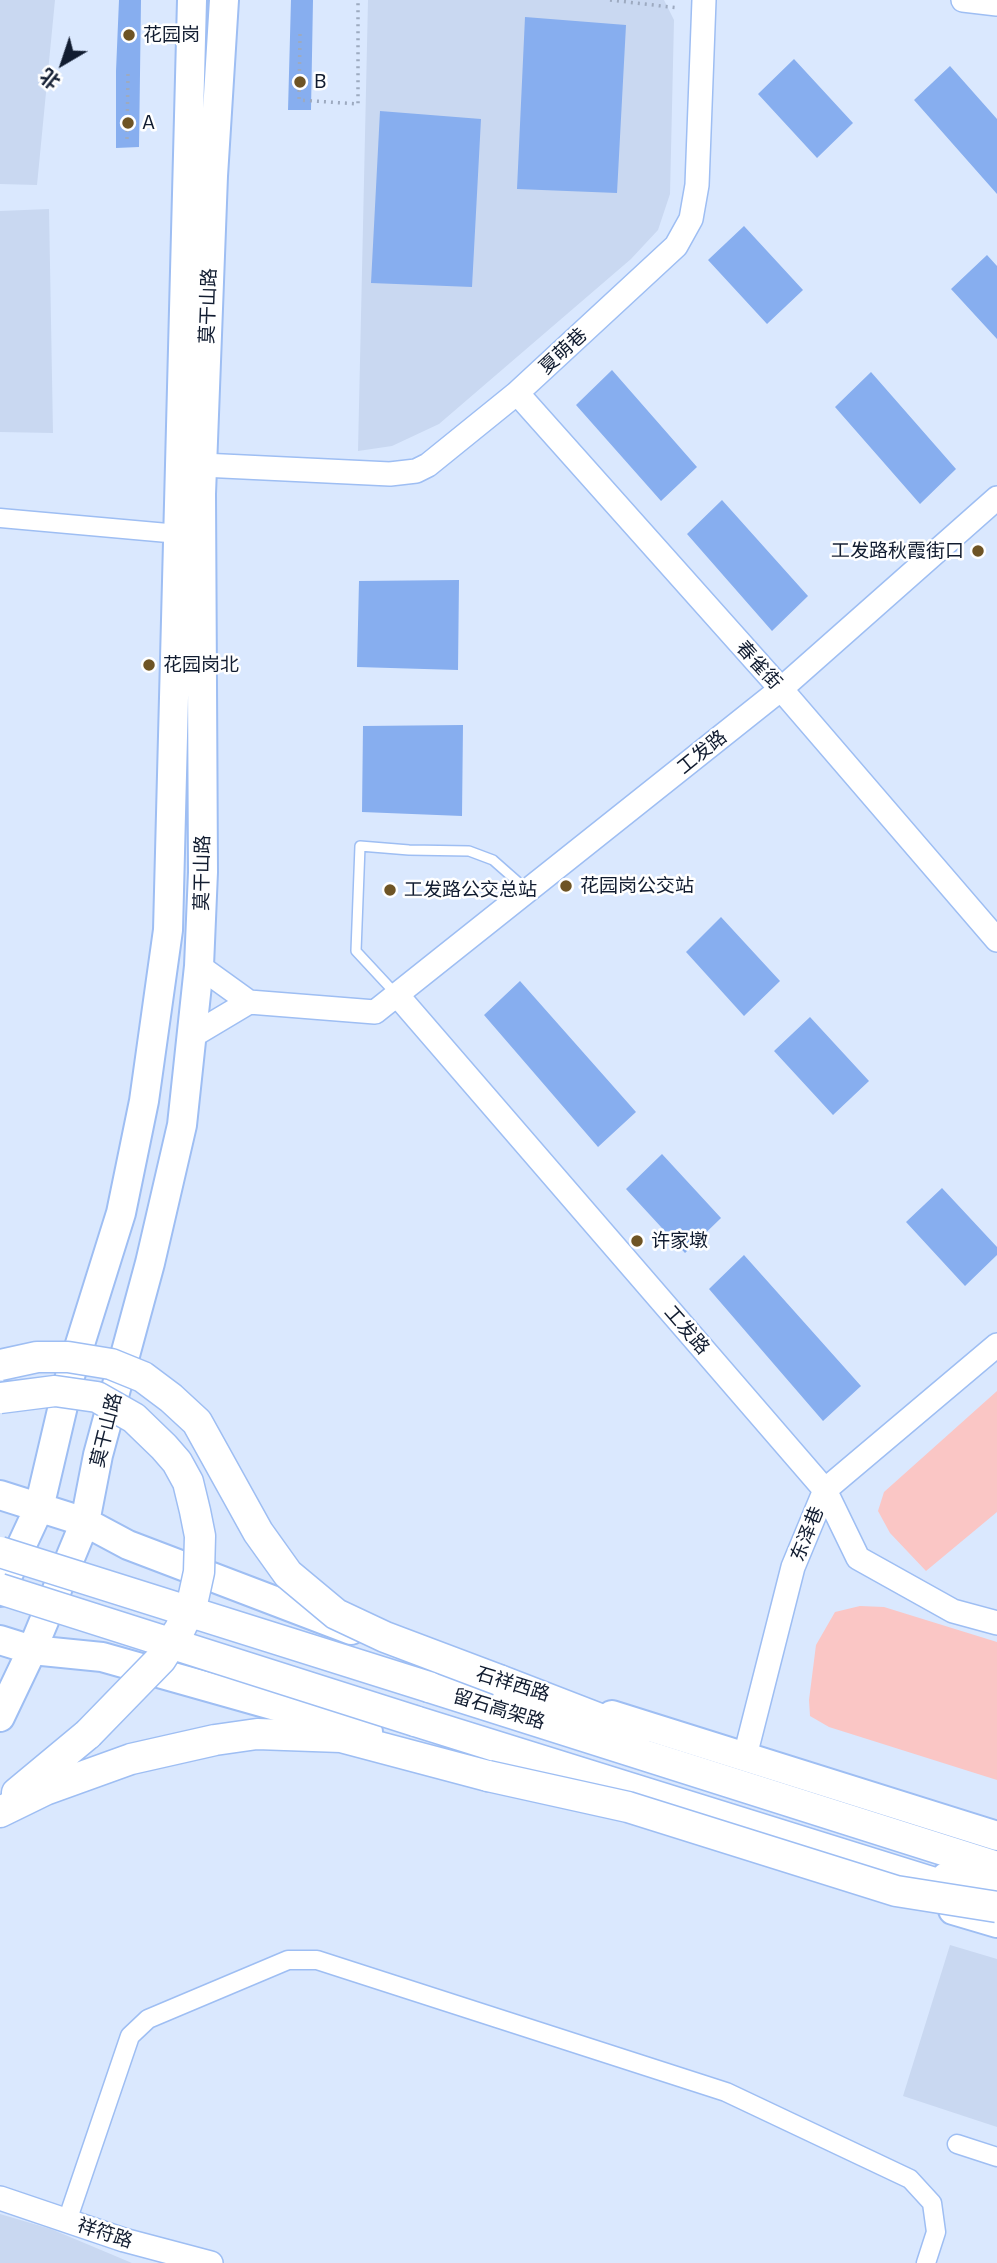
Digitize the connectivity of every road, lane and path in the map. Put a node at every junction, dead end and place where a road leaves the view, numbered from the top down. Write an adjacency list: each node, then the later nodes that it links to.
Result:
1 (192, 0): 16 (main road, 莫干山路)
2 (224, 0): 13 (main road, 莫干山路)
3 (358, 0): 9 (path)
4 (610, 0): 8 (path)
5 (704, 0): 12 (street, 夏萌巷)
6 (962, 0): 7 (street)
7 (997, 4)
8 (679, 8)
9 (300, 34)
10 (128, 73): 11 (path)
11 (127, 139)
12 (517, 393): 13 (street, 夏萌巷); 17 (street, 春雀街)
13 (202, 465): 20 (main road, 莫干山路)
14 (997, 498): 17 (street, 工发路)
15 (0, 518): 16 (street)
16 (179, 534): 29 (main road, 莫干山路)
17 (780, 689): 18 (street, 工发路); 19 (street, 春雀街)
18 (529, 891): 21 (street, 工发路); 21 (lane)
19 (997, 940)
20 (199, 965): 22 (street); 23 (main road, 莫干山路)
21 (398, 996): 22 (street, 工发路); 27 (street, 工发路)
22 (249, 1002): 23 (street)
23 (192, 1036): 30 (main road, 莫干山路)
24 (997, 1345): 27 (street, 东泽巷)
25 (0, 1365): 40 (highway, bridge)
26 (0, 1398): 38 (highway, bridge)
27 (825, 1490): 33 (street, 工发路); 37 (street, 东泽巷)
28 (0, 1495): 29 (main road, 石祥西路)
29 (39, 1508): 30 (main road, 石祥西路); 32 (main road, 莫干山路)
30 (85, 1522): 35 (main road, 莫干山路); 37 (main road, 石祥西路)
31 (0, 1552): 40 (highway, 留石高架路, bridge)
32 (0, 1591): 44 (highway, 留石高架路, bridge)
33 (997, 1623)
34 (0, 1640): 35 (main road)
35 (32, 1650): 36 (main road, 莫干山路); 45 (main road)
36 (0, 1717)
37 (745, 1756): 41 (main road, 石祥西路)
38 (0, 1806)
39 (0, 1812): 44 (highway, bridge)
40 (833, 1815): 42 (highway, 留石高架路)
41 (997, 1836)
42 (997, 1868): 43 (main road)
43 (997, 1893)
44 (997, 1905)
45 (997, 1923)
46 (957, 2144): 47 (street)
47 (997, 2157)
48 (0, 2198): 49 (street, 祥符路)
49 (67, 2221): 50 (street, 祥符路); 51 (street)
50 (211, 2263)
51 (926, 2263)

